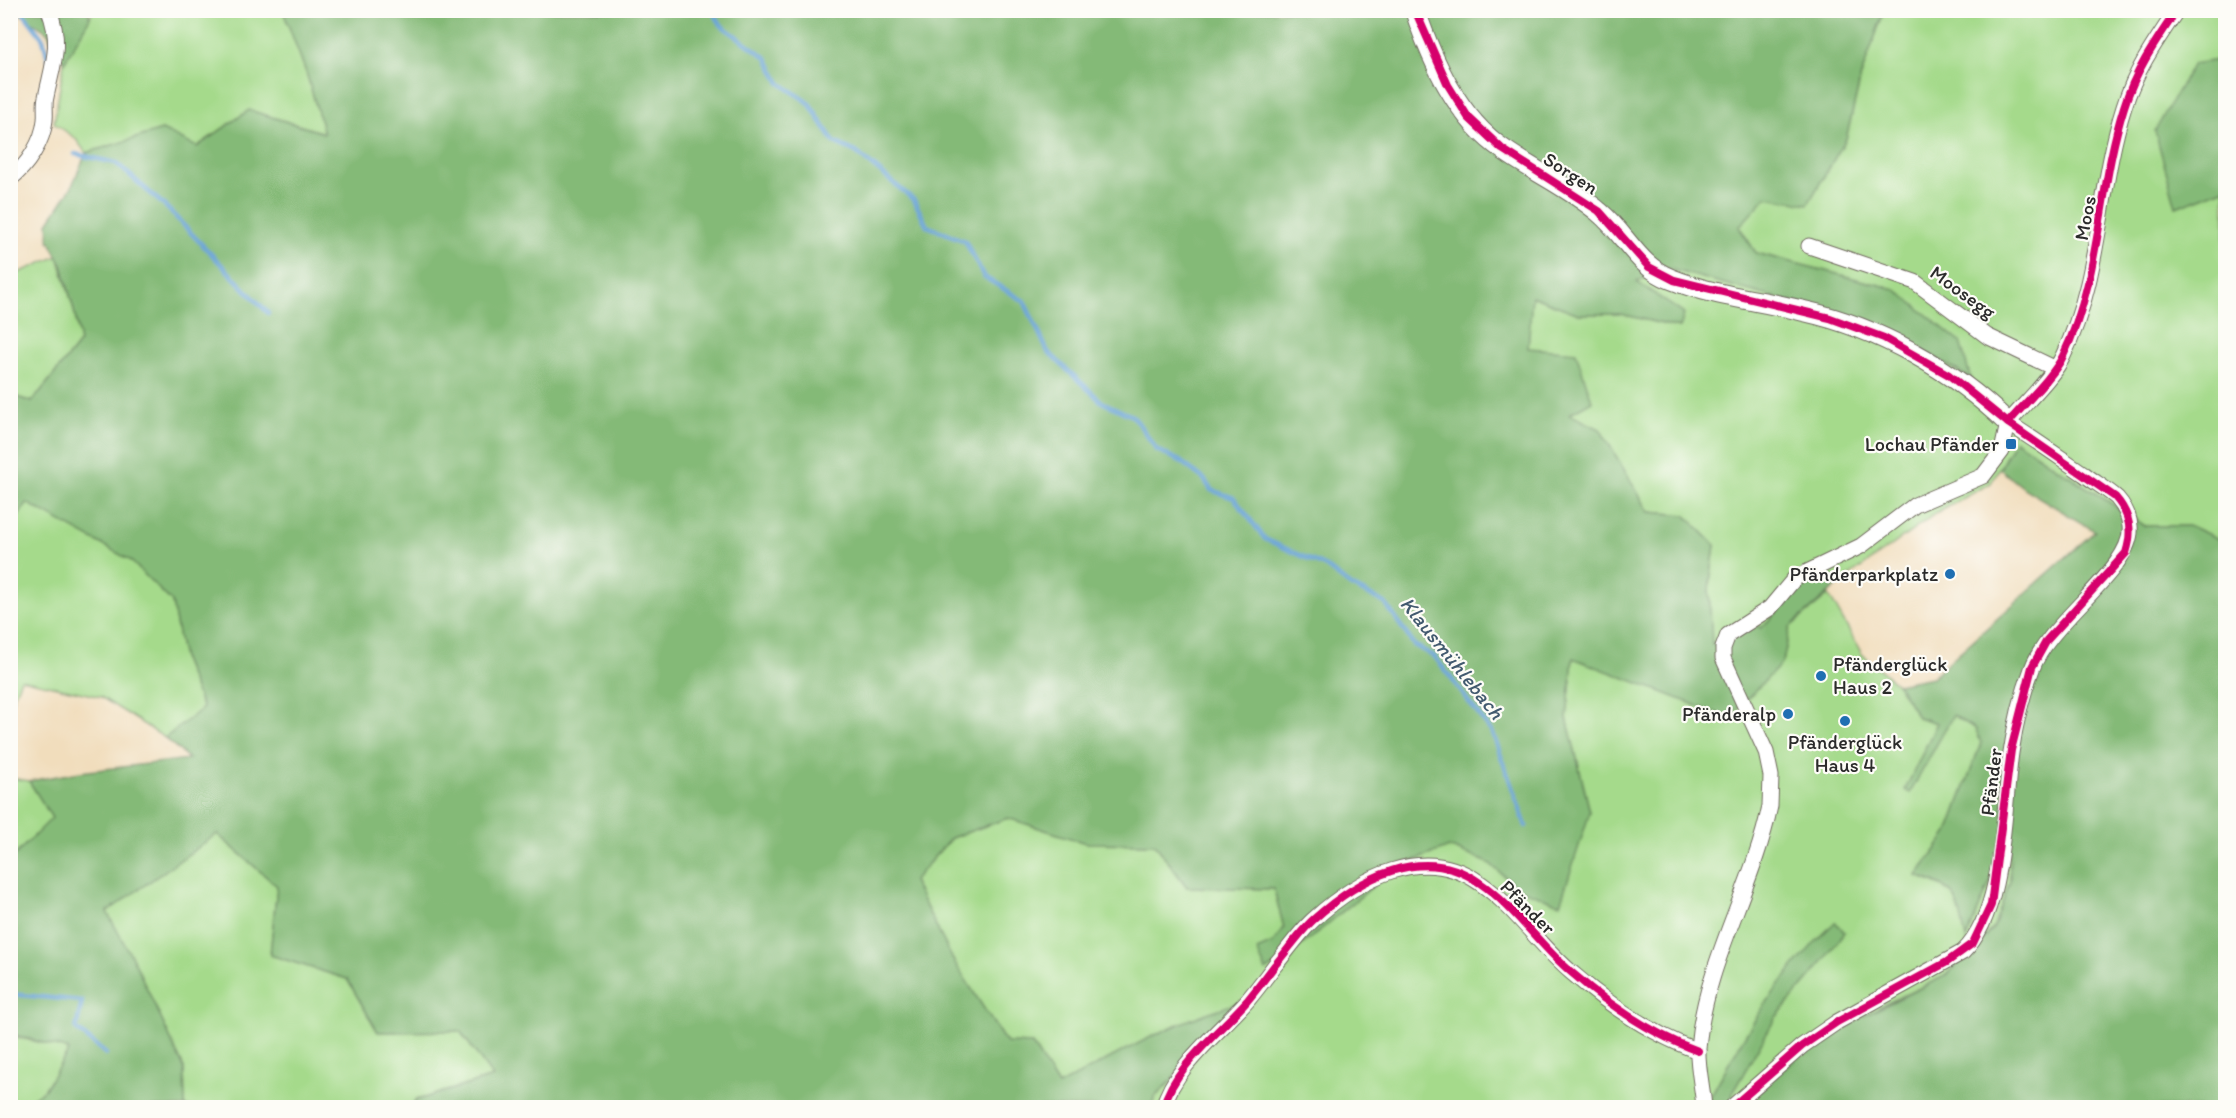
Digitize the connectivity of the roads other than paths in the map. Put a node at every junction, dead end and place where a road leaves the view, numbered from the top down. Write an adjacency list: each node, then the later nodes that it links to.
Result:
1 (49, 10): 4 (street)
2 (1415, 10): 7 (street, Sorgen)
3 (2176, 10): 6 (street, Moos)
4 (10, 179)
5 (1809, 246): 6 (street, Moosegg)
6 (2054, 368): 7 (street, Moos)
7 (2008, 423): 8 (street); 11 (street, Pfänder)
8 (1698, 1051): 9 (street, Pfänder); 10 (street)
9 (1163, 1107)
10 (1704, 1107)
11 (1731, 1107)

